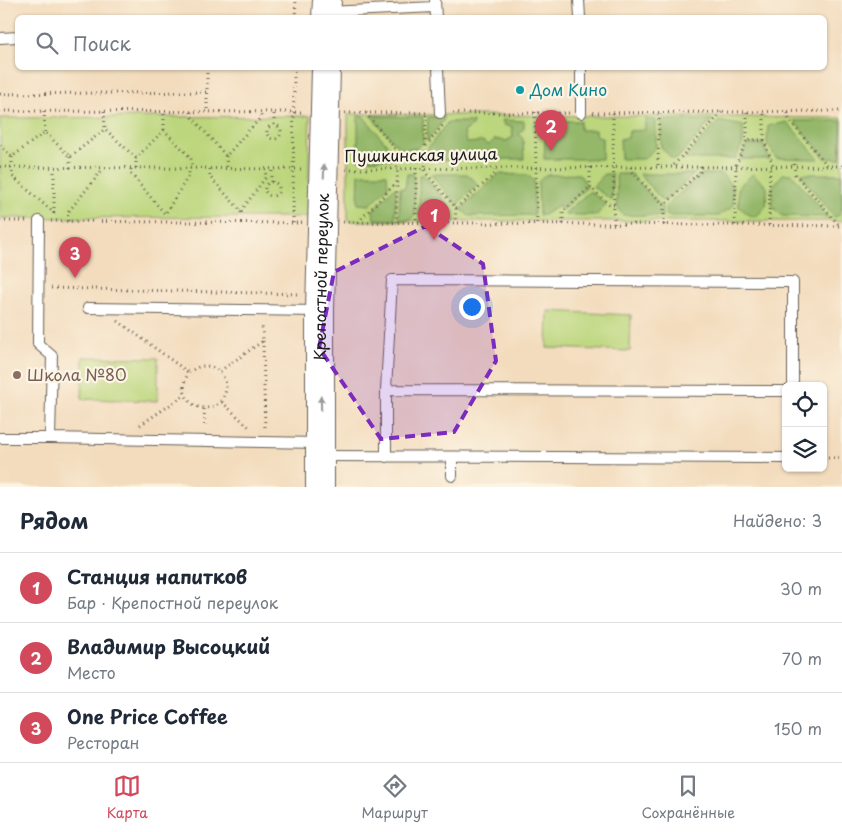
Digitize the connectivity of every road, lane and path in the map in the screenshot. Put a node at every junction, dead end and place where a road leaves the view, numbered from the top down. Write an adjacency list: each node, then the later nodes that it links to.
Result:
1 (296, 0): 5 (path)
2 (579, 0): 6 (lane)
3 (435, 8): 4 (lane)
4 (326, 10)
5 (295, 15)
6 (580, 15)
7 (0, 38): 8 (lane)
8 (15, 38)
9 (207, 70): 14 (path)
10 (294, 70): 25 (path)
11 (326, 70): 26 (street, Крепостной переулок)
12 (438, 70): 33 (lane)
13 (581, 70): 35 (lane)
14 (207, 92): 15 (path); 22 (path)
15 (0, 94)
16 (0, 111): 17 (path)
17 (44, 111): 19 (path); 42 (path)
18 (842, 111): 38 (path)
19 (104, 112): 20 (path); 40 (path)
20 (164, 112): 21 (path); 41 (path)
21 (191, 112): 22 (path); 47 (path)
22 (207, 112): 23 (path)
23 (261, 112): 24 (path); 47 (path)
24 (274, 112): 25 (path); 39 (path)
25 (293, 112): 26 (path); 80 (path)
26 (326, 112): 31 (path); 79 (street, Крепостной переулок)
27 (535, 112): 34 (path); 35 (path); 65 (path)
28 (722, 112): 29 (path); 37 (path); 60 (path)
29 (747, 112): 30 (path); 43 (path)
30 (764, 112): 38 (path); 44 (path)
31 (365, 113): 32 (path); 71 (path)
32 (426, 113): 33 (path); 46 (path)
33 (440, 113): 34 (path)
34 (452, 113): 46 (path)
35 (581, 113): 36 (path)
36 (613, 113): 37 (path); 57 (path)
37 (659, 113): 59 (path)
38 (788, 113): 55 (path)
39 (274, 125): 39 (path)
40 (105, 129): 49 (path); 50 (path)
41 (164, 130): 50 (path); 70 (path)
42 (44, 132): 48 (path); 49 (path)
43 (747, 140): 44 (path); 53 (path)
44 (764, 140): 54 (path)
45 (0, 145): 48 (path)
46 (425, 147): 73 (path)
47 (226, 156): 76 (path)
48 (12, 157): 63 (path)
49 (70, 157): 67 (path)
50 (136, 158): 69 (path)
51 (794, 164): 54 (path, Пушкинская улица); 55 (path, Пушкинская улица); 108 (path)
52 (701, 165): 53 (path, Пушкинская улица); 60 (path, Пушкинская улица); 85 (path)
53 (736, 165): 54 (path, Пушкинская улица); 106 (path)
54 (772, 165): 107 (path)
55 (827, 165): 61 (path, Пушкинская улица)
56 (590, 166): 57 (path, Пушкинская улица); 65 (path, Пушкинская улица); 83 (path)
57 (614, 166): 58 (path, Пушкинская улица); 84 (path)
58 (631, 166): 59 (path, Пушкинская улица); 85 (path)
59 (658, 166): 60 (path, Пушкинская улица)
60 (674, 166)
61 (842, 166)
62 (0, 167): 63 (path, Пушкинская улица)
63 (12, 167): 66 (path, Пушкинская улица); 88 (path)
64 (495, 167): 65 (path, Пушкинская улица); 73 (path, Пушкинская улица); 86 (path)
65 (536, 167): 102 (path)
66 (54, 168): 67 (path, Пушкинская улица); 88 (path)
67 (70, 168): 68 (path, Пушкинская улица)
68 (104, 168): 74 (path, Пушкинская улица); 93 (path)
69 (136, 168): 70 (path, Пушкинская улица); 74 (path, Пушкинская улица)
70 (190, 168): 75 (path, Пушкинская улица); 89 (path)
71 (398, 168): 72 (path, Пушкинская улица); 79 (path, Пушкинская улица); 81 (path)
72 (416, 168): 73 (path, Пушкинская улица); 100 (path)
73 (425, 168): 86 (path)
74 (131, 169): 89 (path)
75 (210, 169): 76 (path, Пушкинская улица); 87 (path)
76 (227, 169): 77 (path, Пушкинская улица)
77 (265, 169): 78 (path, Пушкинская улица); 87 (path)
78 (272, 169): 80 (path, Пушкинская улица); 82 (path)
79 (324, 169): 80 (path, Пушкинская улица); 96 (street, Крепостной переулок, one-way to 79)
80 (293, 170): 99 (path)
81 (397, 181): 97 (path); 98 (path)
82 (272, 182): 82 (path)
83 (590, 187): 84 (path); 103 (path)
84 (614, 205): 104 (path)
85 (664, 205): 105 (path)
86 (456, 208): 101 (path)
87 (241, 211): 95 (path)
88 (54, 213): 92 (path)
89 (165, 214): 94 (path)
90 (0, 221): 91 (path)
91 (39, 221): 92 (path); 109 (lane)
92 (53, 221): 93 (path)
93 (68, 221): 94 (path)
94 (165, 221): 95 (path)
95 (241, 222): 99 (path)
96 (323, 222): 97 (path); 99 (path); 110 (street, Крепостной переулок)
97 (358, 222): 98 (path)
98 (396, 222): 100 (path)
99 (294, 223)
100 (416, 223): 101 (path)
101 (455, 223): 102 (path)
102 (537, 224): 103 (path)
103 (563, 224): 104 (path)
104 (614, 225): 105 (path)
105 (664, 225): 106 (path)
106 (735, 225): 107 (path)
107 (769, 225): 108 (path)
108 (840, 225)
109 (38, 287): 110 (path); 124 (lane)
110 (313, 302): 113 (lane); 128 (street, Крепостной переулок, one-way to 110)
111 (88, 308): 112 (lane)
112 (99, 308): 113 (lane); 116 (path)
113 (262, 310): 114 (path)
114 (263, 341): 115 (path); 127 (path)
115 (220, 371): 116 (path); 121 (path)
116 (189, 373): 120 (path)
117 (793, 382): 118 (lane)
118 (386, 390): 119 (lane); 129 (lane)
119 (782, 391)
120 (185, 395): 122 (path); 125 (path)
121 (222, 401): 122 (path); 127 (path)
122 (204, 409): 126 (path)
123 (0, 438): 124 (lane)
124 (50, 438): 125 (lane)
125 (118, 440): 126 (lane)
126 (205, 441): 127 (lane)
127 (265, 442): 128 (lane)
128 (321, 450): 129 (lane); 135 (street, Крепостной переулок)
129 (386, 457): 130 (lane)
130 (452, 457): 131 (lane); 134 (lane)
131 (782, 458)
132 (827, 458): 133 (path)
133 (842, 458)
134 (452, 476)
135 (320, 487)

